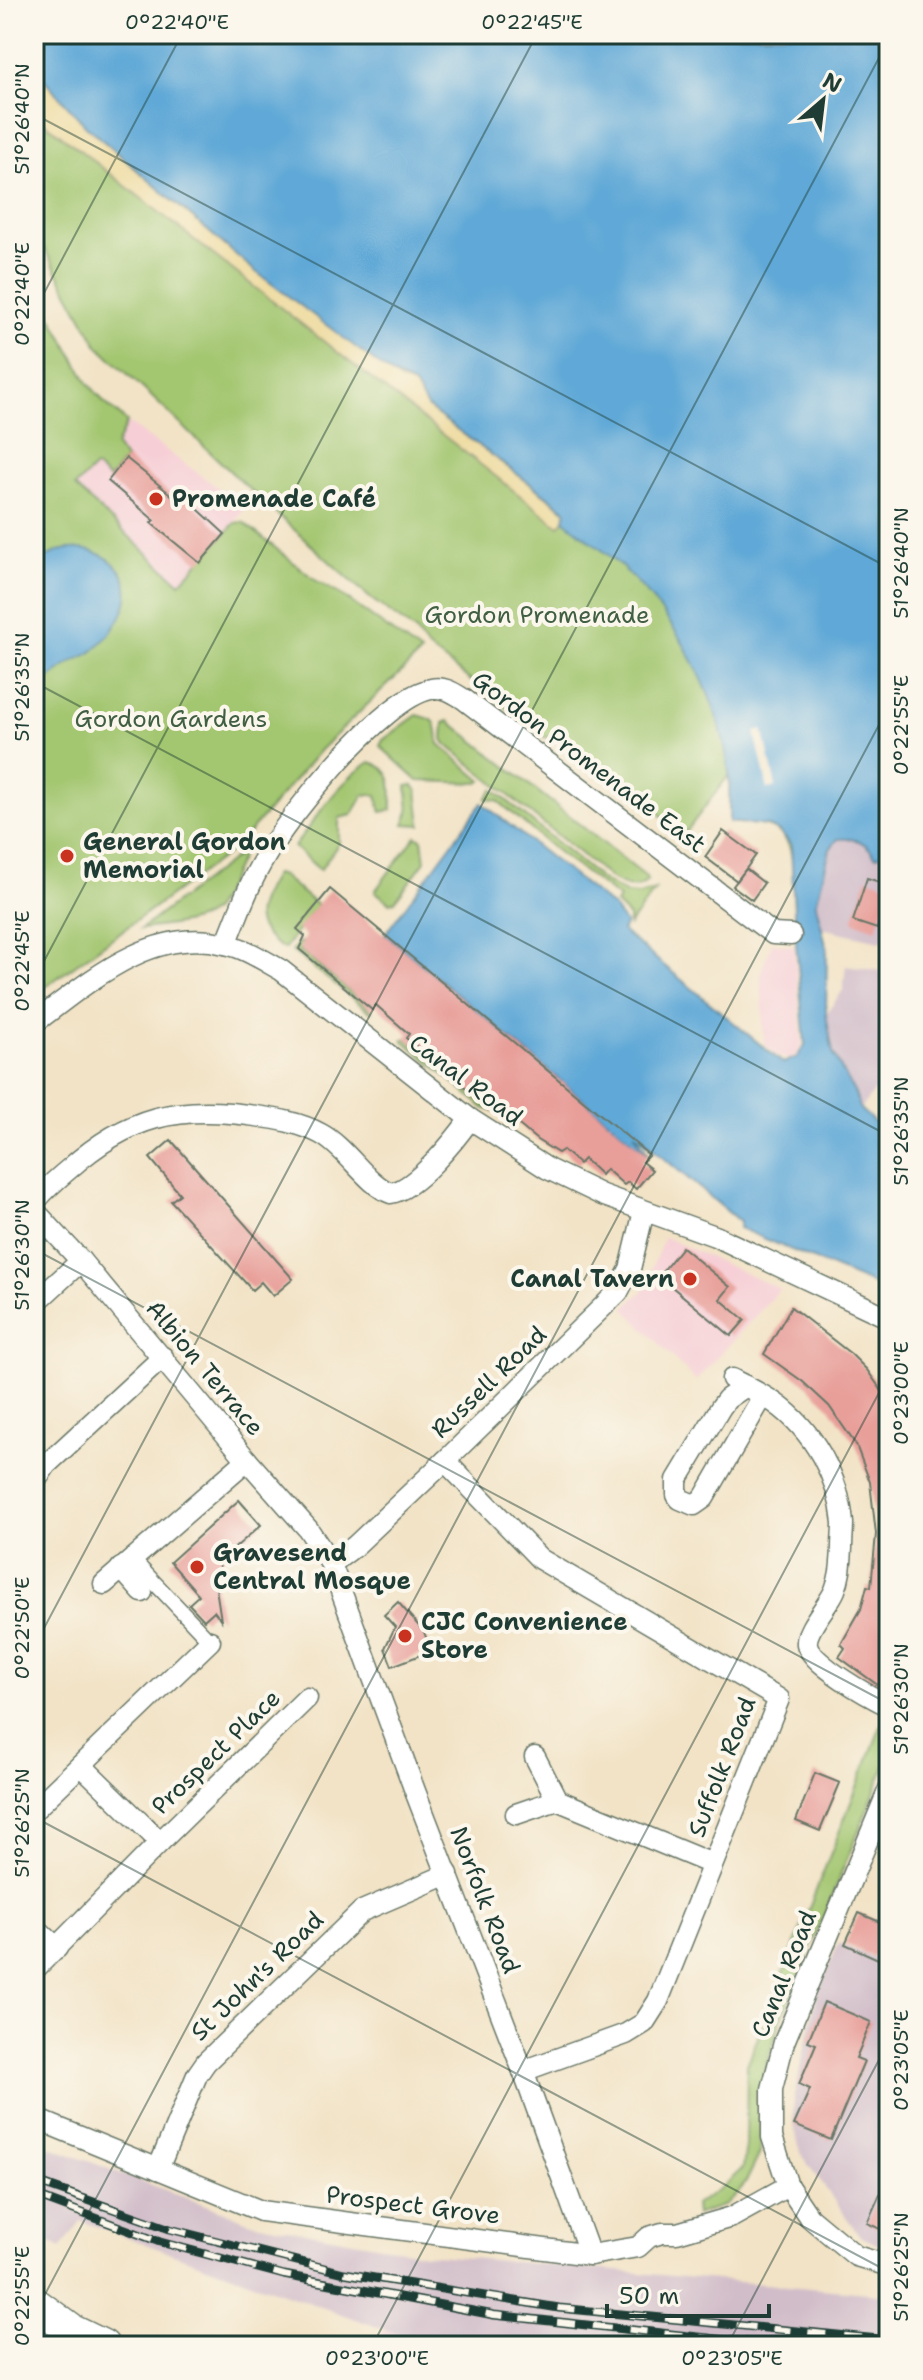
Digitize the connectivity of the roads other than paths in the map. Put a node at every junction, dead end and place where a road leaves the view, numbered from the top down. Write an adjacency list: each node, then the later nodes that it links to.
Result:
1 (791, 935): 2 (street, Gordon Promenade East)
2 (226, 944): 3 (street, Canal Road); 4 (street, Canal Road)
3 (34, 1023)
4 (470, 1119): 5 (street); 7 (street, Canal Road)
5 (34, 1203)
6 (34, 1210): 8 (street, Albion Terrace)
7 (644, 1211): 10 (street, Canal Road); 14 (street, Russell Road)
8 (81, 1261): 9 (street); 11 (street, Albion Terrace)
9 (34, 1304)
10 (889, 1318)
11 (163, 1357): 13 (street, Albion Terrace); 15 (street)
12 (747, 1387): 12 (street); 22 (street)
13 (247, 1460): 16 (street); 17 (street, Albion Terrace)
14 (445, 1461): 17 (street, Russell Road); 30 (street, Suffolk Road)
15 (34, 1483)
16 (126, 1563): 18 (street); 19 (street); 20 (street)
17 (331, 1564): 31 (street, Norfolk Road)
18 (104, 1584)
19 (142, 1592)
20 (210, 1641): 24 (street)
21 (307, 1698): 29 (street, Prospect Place)
22 (889, 1706)
23 (535, 1757): 26 (street)
24 (81, 1765): 27 (street); 29 (street, Prospect Place)
25 (889, 1789): 38 (street, Canal Road)
26 (557, 1800): 28 (street); 30 (street)
27 (34, 1810)
28 (516, 1814)
29 (160, 1842): 33 (street, Prospect Place)
30 (712, 1864): 35 (street, Suffolk Road)
31 (448, 1874): 35 (street, Norfolk Road); 37 (street, St John's Road)
32 (34, 1926): 33 (street)
33 (57, 1948): 34 (street, Prospect Place)
34 (34, 1970)
35 (523, 2071): 39 (street, Norfolk Road)
36 (34, 2118): 37 (street, Prospect Grove)
37 (158, 2169): 39 (street, Prospect Grove)
38 (788, 2186): 39 (street, Prospect Grove); 40 (street)
39 (590, 2255)
40 (889, 2266)
41 (34, 2303): 42 (main road)
42 (68, 2338): 43 (main road)
43 (103, 2346)

